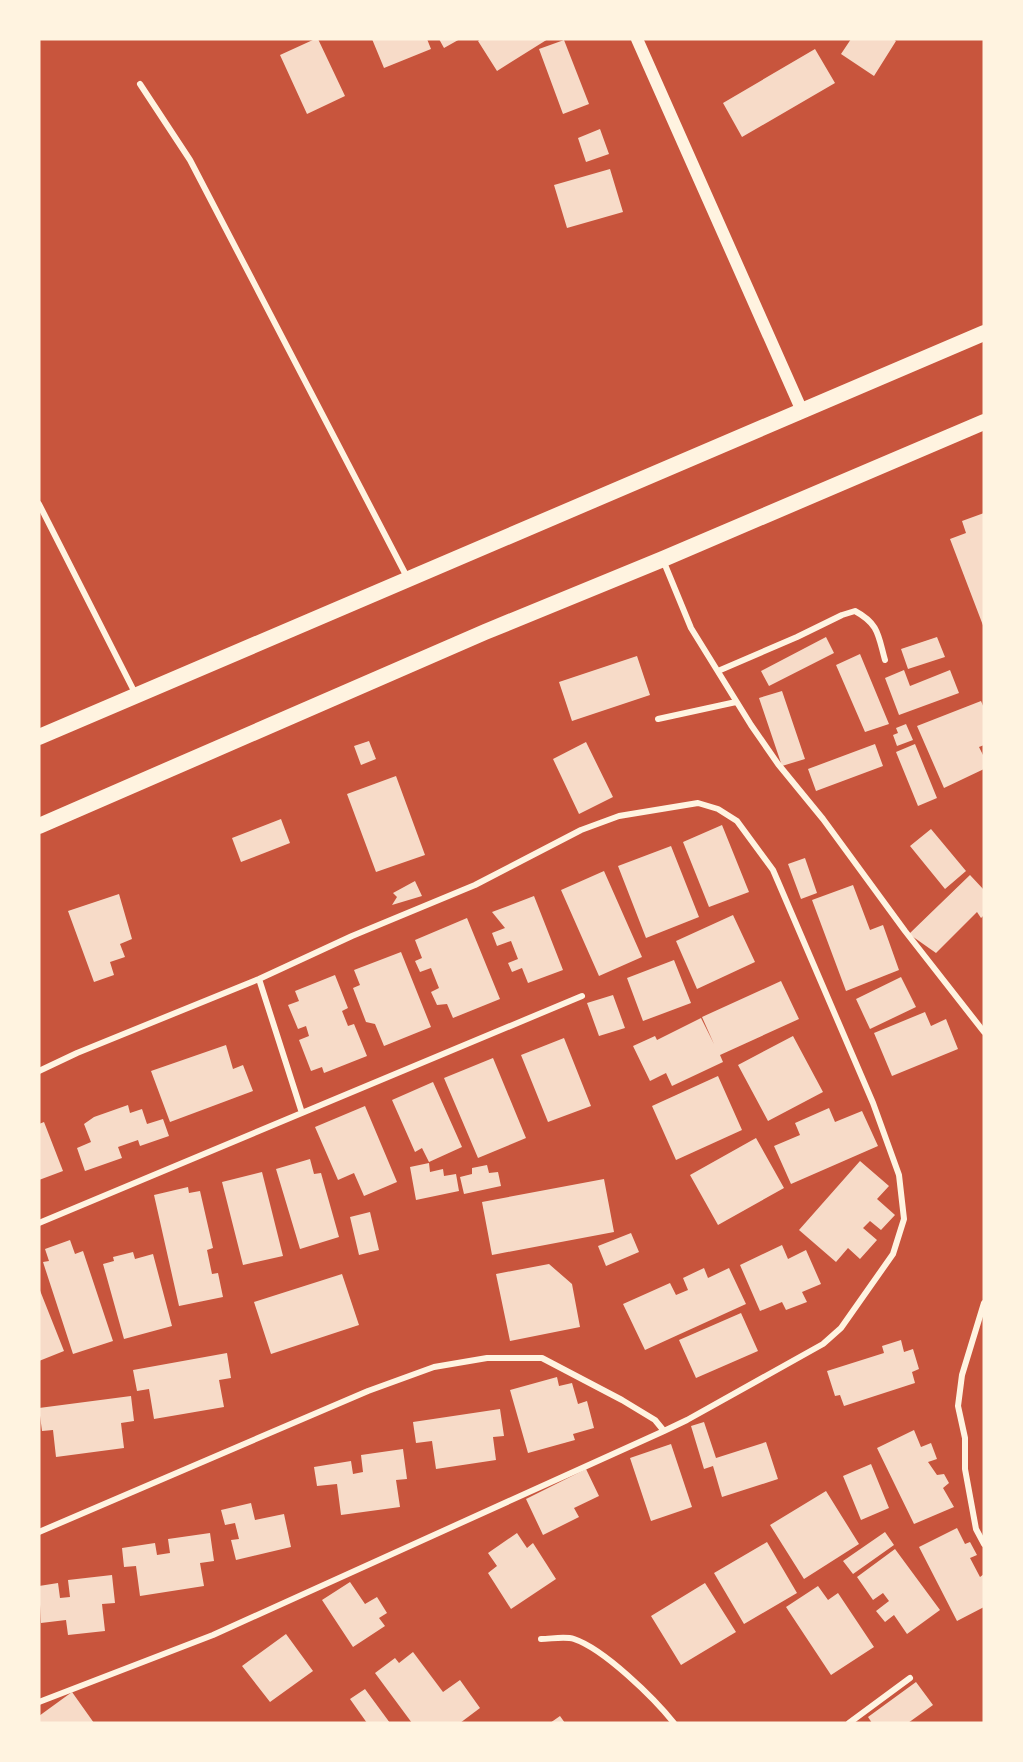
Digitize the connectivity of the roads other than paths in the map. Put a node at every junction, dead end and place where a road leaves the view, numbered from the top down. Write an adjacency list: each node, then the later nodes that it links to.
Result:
1 (637, 39): 4 (main road)
2 (140, 84): 8 (street)
3 (984, 333): 4 (highway)
4 (802, 411): 8 (highway)
5 (984, 422): 7 (highway)
6 (39, 504): 11 (street)
7 (663, 559): 10 (street); 15 (highway)
8 (408, 579): 11 (highway)
9 (885, 660): 10 (street)
10 (718, 671): 12 (street)
11 (137, 696): 14 (highway)
12 (736, 702): 13 (street); 18 (street)
13 (658, 719)
14 (39, 737)
15 (39, 826)
16 (259, 979): 19 (street); 20 (street); 23 (street)
17 (582, 996): 20 (street)
18 (984, 1032)
19 (39, 1071)
20 (302, 1113): 21 (street)
21 (39, 1223)
22 (984, 1304): 25 (street)
23 (664, 1431): 24 (street); 28 (street)
24 (39, 1532)
25 (984, 1544)
26 (541, 1640): 29 (street)
27 (910, 1678): 30 (street)
28 (39, 1702)
29 (674, 1723)
30 (849, 1723)

